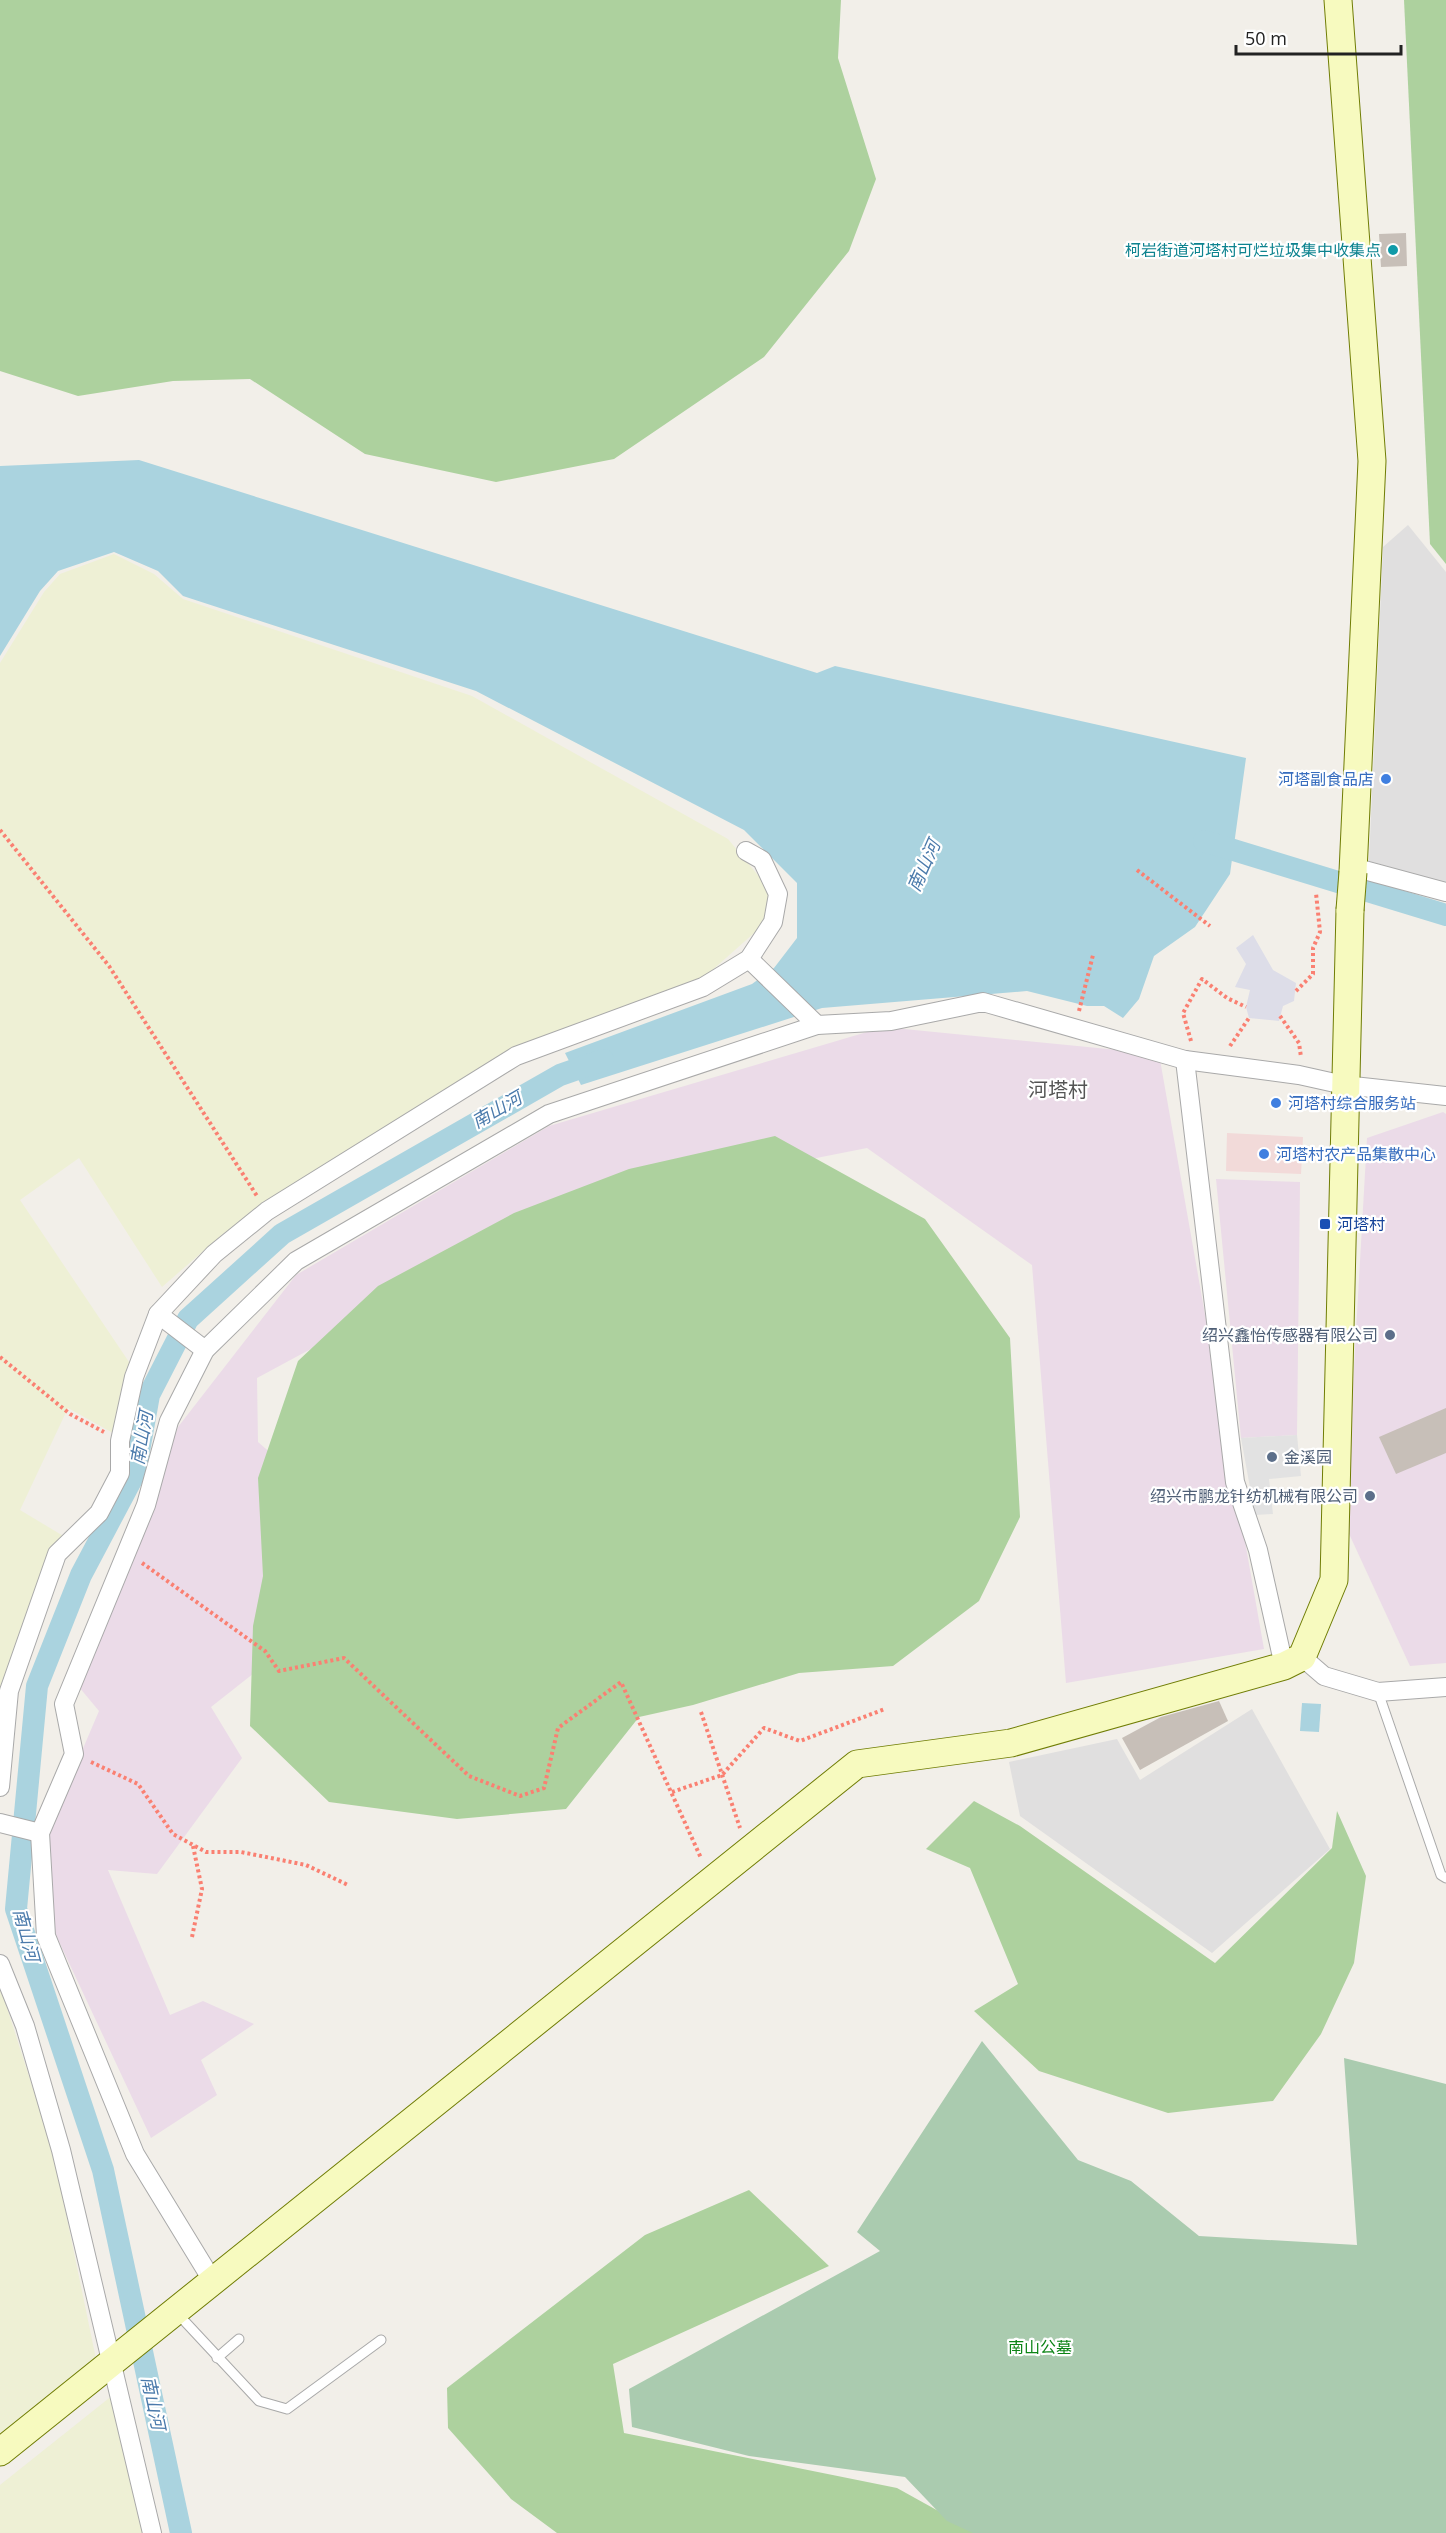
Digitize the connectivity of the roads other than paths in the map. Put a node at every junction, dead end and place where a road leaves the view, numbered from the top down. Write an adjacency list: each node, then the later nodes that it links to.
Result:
1 (1338, 0): 3 (street)
2 (746, 851): 5 (street)
3 (1353, 870): 4 (street); 8 (street, bridge)
4 (1446, 892)
5 (749, 959): 6 (street); 10 (street)
6 (817, 1025): 7 (street); 11 (street)
7 (1191, 1061): 8 (street); 12 (street)
8 (1344, 1085): 9 (street); 12 (street)
9 (1446, 1096)
10 (158, 1314): 11 (street); 15 (street)
11 (205, 1350): 17 (street)
12 (1293, 1662): 14 (street); 20 (street)
13 (1446, 1687): 14 (street)
14 (1378, 1692): 18 (lane)
15 (0, 1787)
16 (0, 1823): 17 (street)
17 (40, 1833): 20 (street)
18 (1446, 1878)
19 (0, 1964): 25 (street)
20 (212, 2280): 21 (street)
21 (172, 2313): 24 (lane); 25 (street)
22 (239, 2339): 24 (lane)
23 (381, 2340): 24 (lane)
24 (217, 2358)
25 (111, 2363): 26 (street); 27 (street)
26 (0, 2451)
27 (152, 2533)

